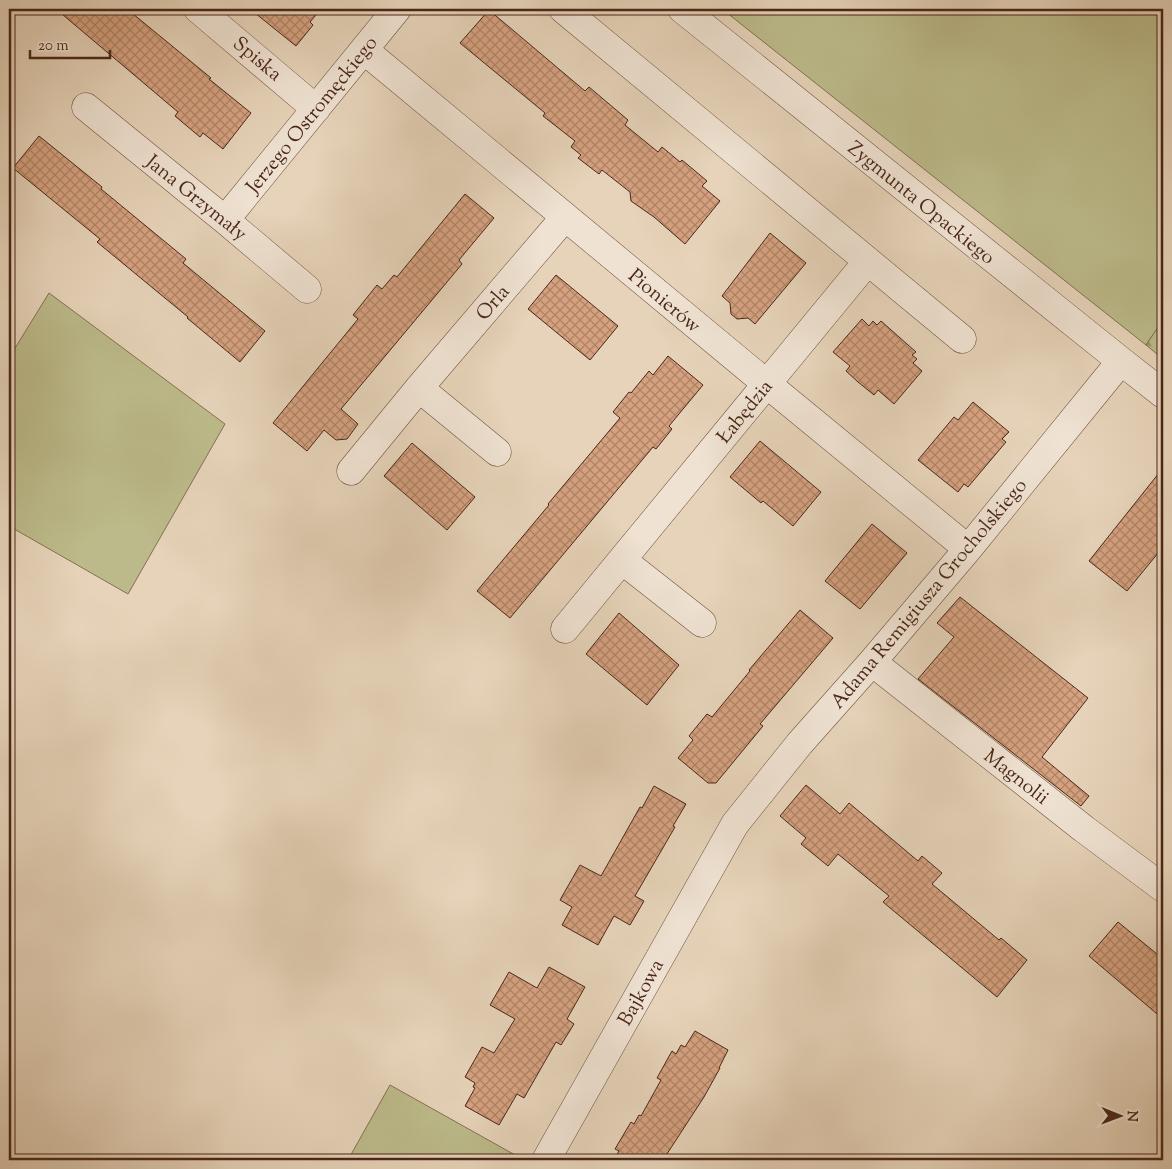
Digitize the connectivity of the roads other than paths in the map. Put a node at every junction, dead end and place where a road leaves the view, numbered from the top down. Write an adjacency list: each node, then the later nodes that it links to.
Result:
1 (198, 9): 7 (street, Spiska)
2 (397, 9): 5 (street, Jerzego Ostromęckiego)
3 (563, 9): 10 (street)
4 (682, 9): 13 (street, Zygmunta Opackiego)
5 (364, 50): 7 (street, Jerzego Ostromęckiego); 8 (street, Pionierów)
6 (86, 107): 9 (street, Jana Grzymały)
7 (316, 109): 9 (street, Jerzego Ostromęckiego)
8 (565, 217): 14 (street, Pionierów); 15 (street, Orla)
9 (225, 220): 11 (street, Jana Grzymały)
10 (867, 262): 12 (street); 14 (street, Łabędzia)
11 (307, 289)
12 (962, 340)
13 (1121, 361): 16 (street, Zygmunta Opackiego); 19 (street, Adama Remigiusza Grocholskiego)
14 (767, 384): 19 (street, Pionierów); 20 (street, Łabędzia)
15 (419, 388): 17 (street); 18 (street, Orla)
16 (1163, 394)
17 (496, 452)
18 (350, 471)
19 (968, 548): 23 (street, Adama Remigiusza Grocholskiego)
20 (622, 560): 21 (street); 22 (street, Łabędzia)
21 (702, 623)
22 (565, 629)
23 (872, 662): 24 (street, Adama Remigiusza Grocholskiego); 25 (street, Magnolii)
24 (735, 824): 26 (street, Bajkowa)
25 (1163, 888)
26 (546, 1160)

